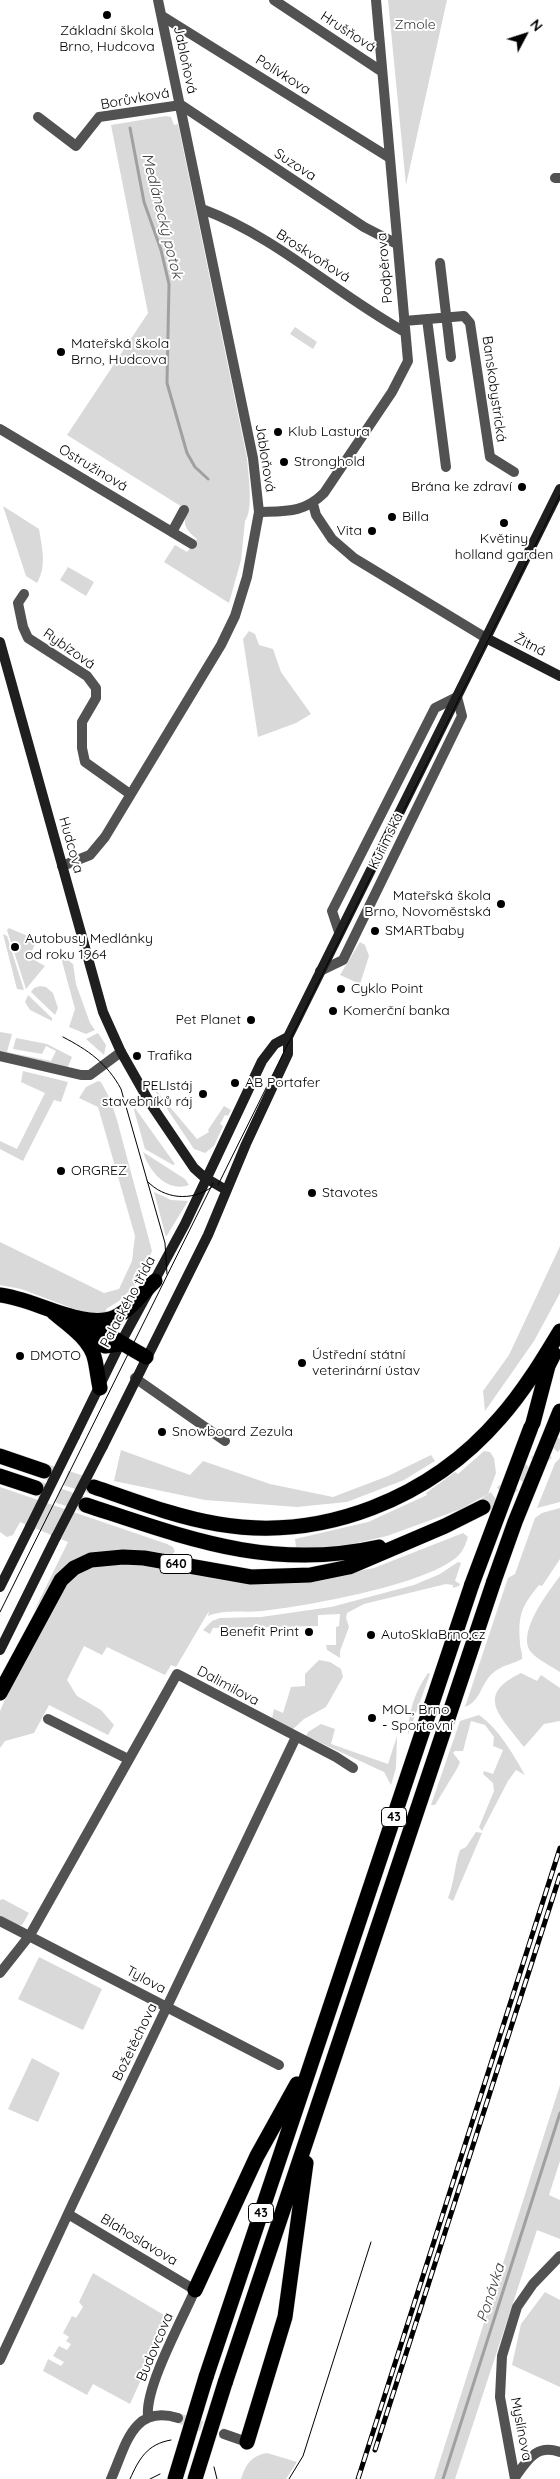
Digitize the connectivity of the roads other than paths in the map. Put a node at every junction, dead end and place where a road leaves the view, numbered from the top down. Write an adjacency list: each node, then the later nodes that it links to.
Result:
1 (158, 0): 4 (street, Jabloňová)
2 (274, 0): 5 (street, Hrušňová)
3 (376, 0): 5 (street, Podpěrova)
4 (162, 16): 6 (street, Jabloňová); 8 (street, Polívkova)
5 (382, 71): 8 (street, Podpěrova)
6 (180, 105): 7 (street, Borůvková); 9 (street, Jabloňová); 10 (street, Suzova)
7 (38, 118)
8 (390, 158): 10 (street, Podpěrova)
9 (202, 209): 14 (street, Broskvoňová); 22 (street, Jabloňová)
10 (397, 244): 14 (street, Podpěrova)
11 (440, 263): 12 (street)
12 (447, 317): 13 (street, Banskobystrická); 15 (street); 18 (street, Banskobystrická)
13 (427, 319): 14 (street, Banskobystrická); 17 (street)
14 (405, 326): 20 (street, Podpěrova)
15 (451, 357)
16 (0, 429): 23 (street, Ostružinová)
17 (446, 467)
18 (514, 472)
19 (560, 489): 26 (street)
20 (312, 504): 22 (street); 26 (street)
21 (184, 510): 23 (street)
22 (259, 512): 30 (street, Jabloňová)
23 (172, 532): 24 (street, Ostružinová)
24 (192, 544)
25 (24, 594): 30 (street, Rybízová)
26 (486, 638): 28 (street, Žitná); 29 (street, Kuřimská)
27 (0, 642): 31 (street, Hudcova)
28 (560, 676)
29 (457, 696): 32 (street, Kuřimská); 32 (street, Kuřimská); 33 (street, Kuřimská)
30 (130, 794): 31 (street, Jabloňová)
31 (62, 866): 35 (street, Hudcova)
32 (340, 932): 33 (street, Kuřimská)
33 (320, 972): 34 (street, Palackého třída)
34 (288, 1037): 37 (street, Palackého třída); 38 (street, Palackého třída)
35 (121, 1052): 36 (street); 37 (street, Hudcova)
36 (0, 1056)
37 (207, 1179): 38 (street, Hudcova); 39 (street, Palackého třída)
38 (226, 1190): 45 (street, Palackého třída)
39 (155, 1280): 41 (highway); 44 (street, Palackého třída)
40 (0, 1295): 41 (highway)
41 (69, 1320): 44 (highway); 48 (highway)
42 (560, 1331): 55 (highway)
43 (560, 1341): 50 (highway)
44 (120, 1344): 45 (highway); 48 (street, Palackého třída)
45 (146, 1357): 47 (street, Palackého třída)
46 (560, 1364): 50 (highway, 43)
47 (135, 1378): 51 (street); 61 (street, Palackého třída, bridge)
48 (100, 1388): 60 (street, Palackého třída, bridge)
49 (560, 1411): 73 (highway, 43, bridge)
50 (532, 1425): 71 (highway, 43, bridge)
51 (225, 1441)
52 (1, 1456): 53 (highway)
53 (44, 1471)
54 (0, 1476): 56 (highway)
55 (94, 1487)
56 (36, 1488)
57 (86, 1504): 59 (highway, 640)
58 (483, 1507): 59 (highway, 640)
59 (419, 1536): 62 (highway, 640)
60 (0, 1588)
61 (0, 1650)
62 (0, 1693)
63 (48, 1719): 65 (street)
64 (296, 1737): 65 (street, Dalimilova); 66 (street, Dalimilova); 70 (street, Božetěchova)
65 (128, 1760): 68 (street, Dalimilova)
66 (353, 1768)
67 (0, 1920): 68 (street, Tylova)
68 (30, 1935): 69 (street, Dalimilova); 70 (street, Tylova)
69 (0, 1973)
70 (167, 2007): 72 (street, Tylova); 74 (street, Božetěchova)
71 (316, 2050): 76 (highway); 85 (highway, 43, bridge)
72 (279, 2065)
73 (311, 2127): 81 (highway); 86 (highway, 43, bridge)
74 (68, 2214): 76 (street, Blahoslavova); 77 (street, Božetěchova)
75 (560, 2256): 83 (street, Myslínova)
76 (195, 2290): 78 (street, Budovcova)
77 (0, 2360)
78 (148, 2416): 79 (street); 84 (street)
79 (178, 2418)
80 (224, 2434): 81 (street)
81 (247, 2442)
82 (560, 2452): 83 (street, Myslínova)
83 (515, 2477)
84 (111, 2479)
85 (175, 2479)
86 (194, 2479)

